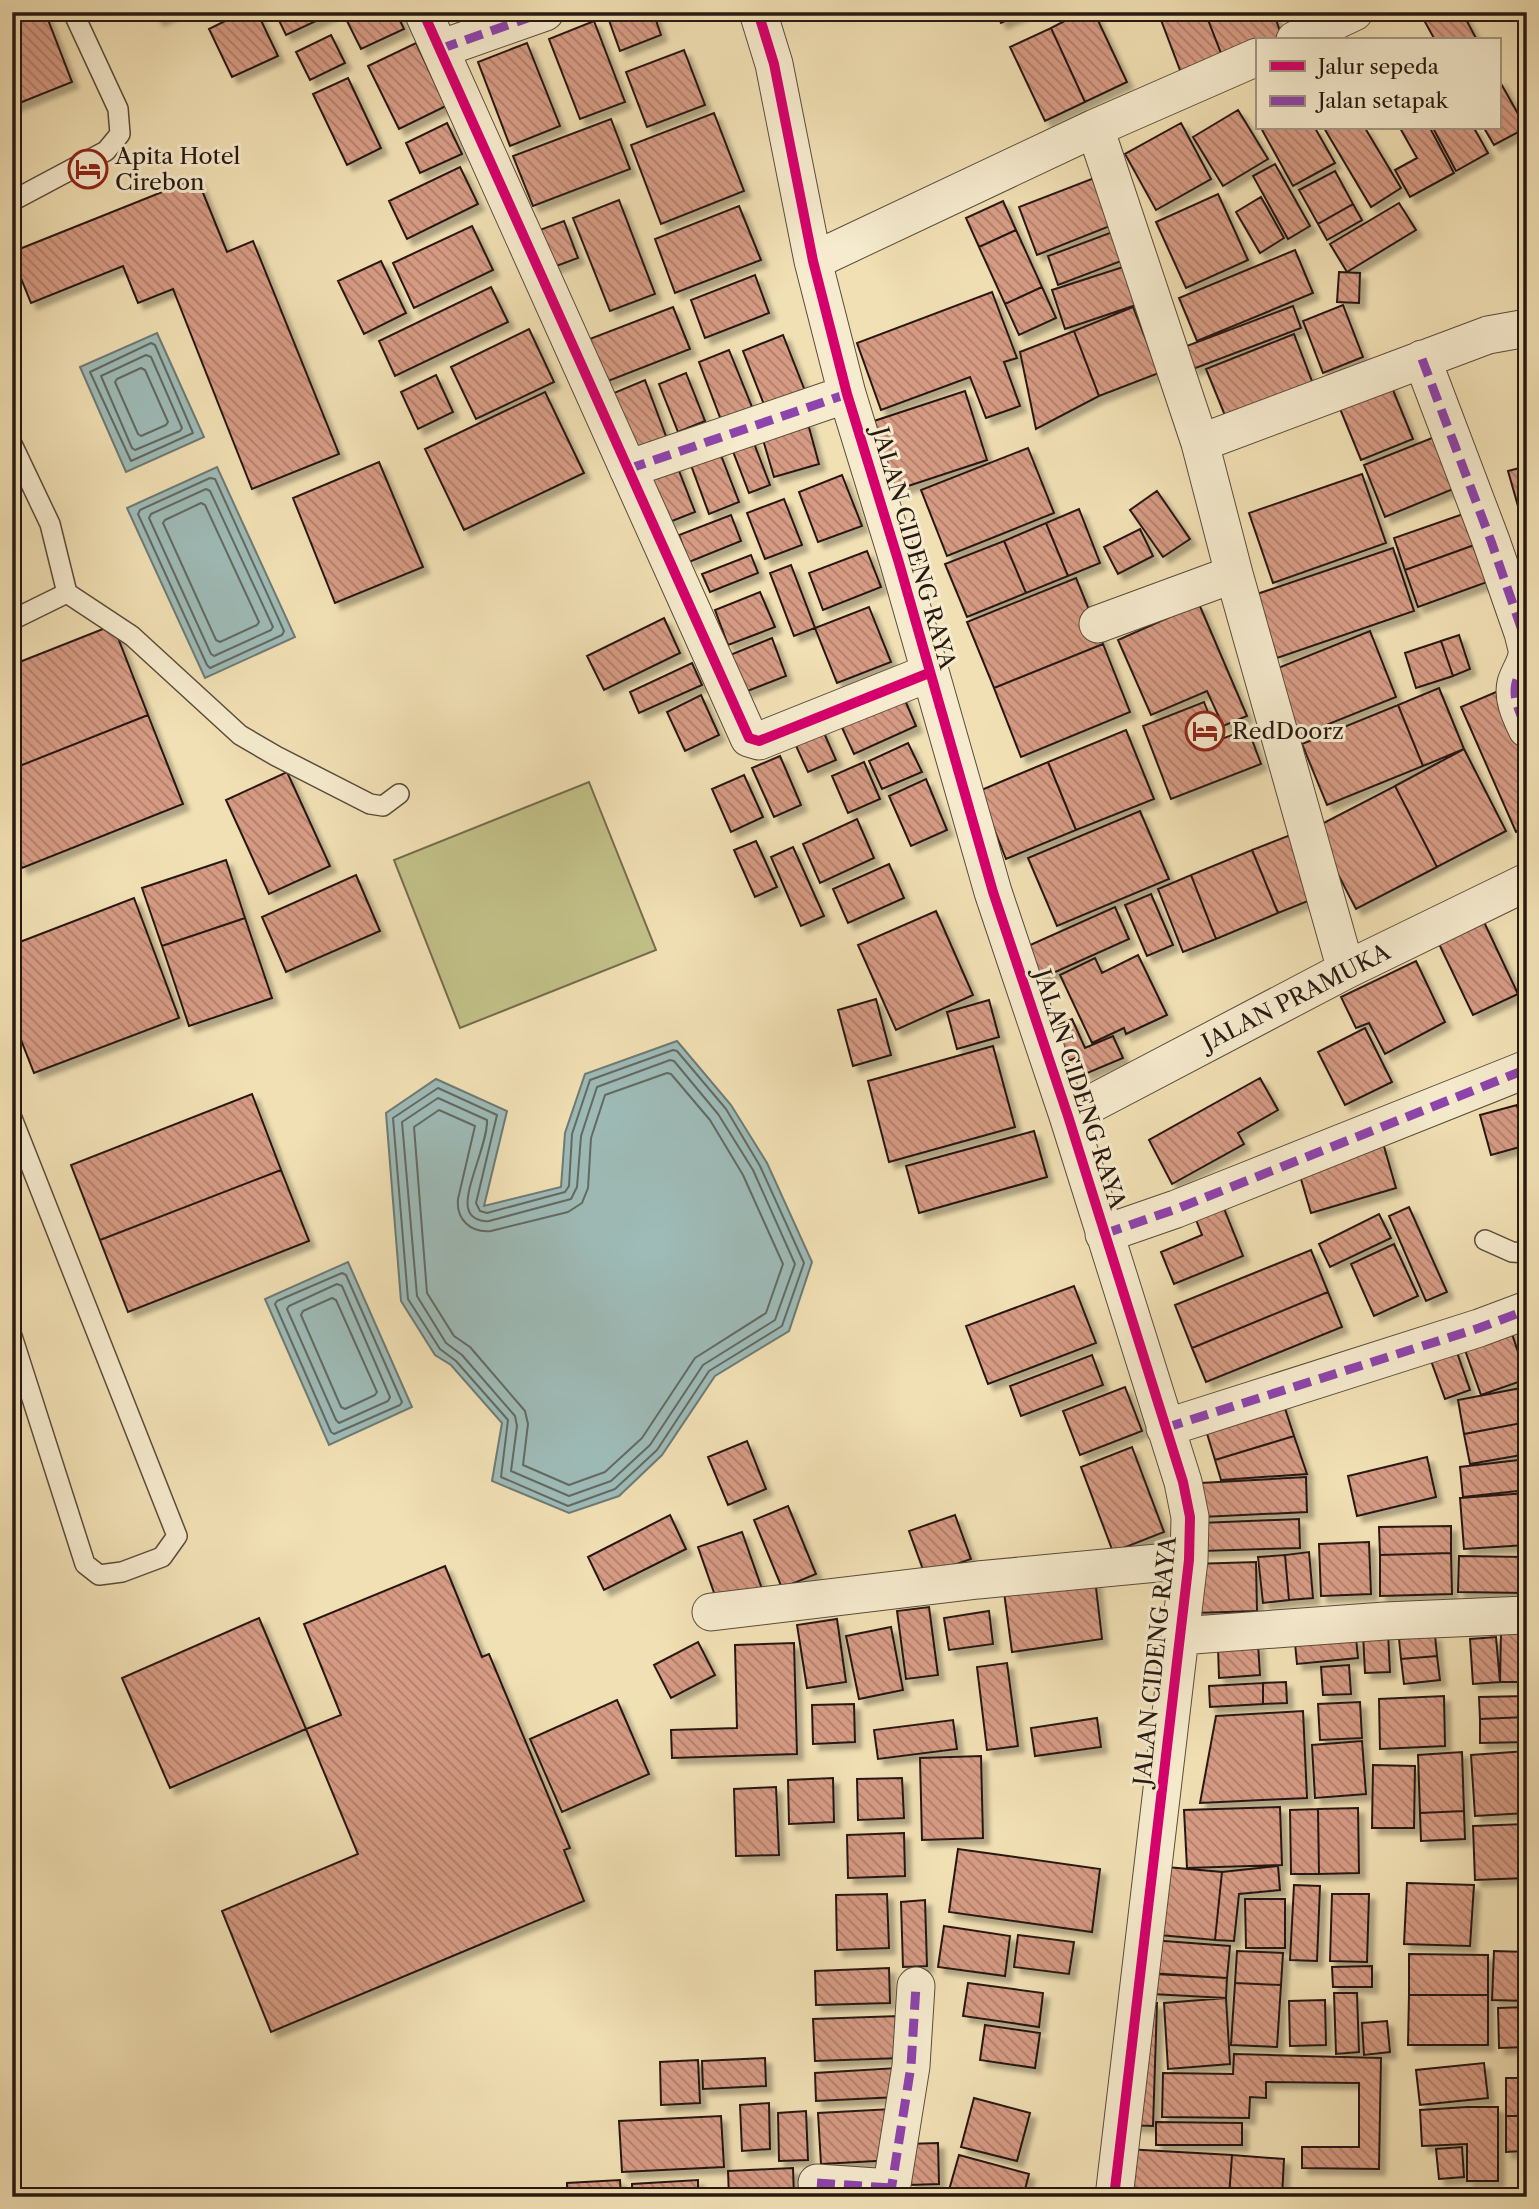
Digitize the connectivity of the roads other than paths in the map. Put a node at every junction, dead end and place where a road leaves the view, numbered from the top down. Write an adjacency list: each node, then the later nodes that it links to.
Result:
1 (73, 12): 10 (lane)
2 (423, 12): 7 (street)
3 (545, 12): 7 (street)
4 (758, 12): 11 (street, JALAN CIDENG RAYA)
5 (1354, 12): 6 (street)
6 (1294, 30)
7 (440, 50): 17 (street)
8 (1256, 57): 9 (street)
9 (1095, 128): 11 (street); 15 (street)
10 (12, 201)
11 (813, 261): 14 (street, JALAN CIDENG RAYA)
12 (1527, 328): 13 (street)
13 (1422, 359): 15 (street); 22 (street)
14 (847, 394): 17 (street); 24 (street, JALAN CIDENG RAYA)
15 (1200, 443): 18 (street)
16 (12, 444): 19 (lane)
17 (628, 469): 24 (street)
18 (1234, 573): 21 (street); 28 (street)
19 (67, 593): 20 (lane); 26 (lane)
20 (12, 620)
21 (1098, 624)
22 (1527, 649)
23 (1527, 655): 25 (street)
24 (929, 673): 30 (street, JALAN CIDENG RAYA)
25 (1527, 729)
26 (399, 794)
27 (1527, 882): 28 (street, JALAN PRAMUKA)
28 (1346, 970): 30 (street, JALAN PRAMUKA)
29 (1527, 1069): 32 (street)
30 (1068, 1116): 32 (street, JALAN CIDENG RAYA)
31 (12, 1118): 36 (lane)
32 (1104, 1234): 37 (street, JALAN CIDENG RAYA)
33 (1485, 1240): 34 (lane)
34 (1527, 1253)
35 (1527, 1310): 37 (street)
36 (12, 1336)
37 (1165, 1427): 38 (street, JALAN CIDENG RAYA)
38 (1189, 1560): 39 (street); 41 (street, JALAN CIDENG RAYA)
39 (711, 1612)
40 (1527, 1615): 41 (street)
41 (1180, 1636): 45 (street, JALAN CIDENG RAYA)
42 (916, 1986): 44 (street)
43 (817, 2183): 44 (street)
44 (890, 2192)
45 (1114, 2197)

